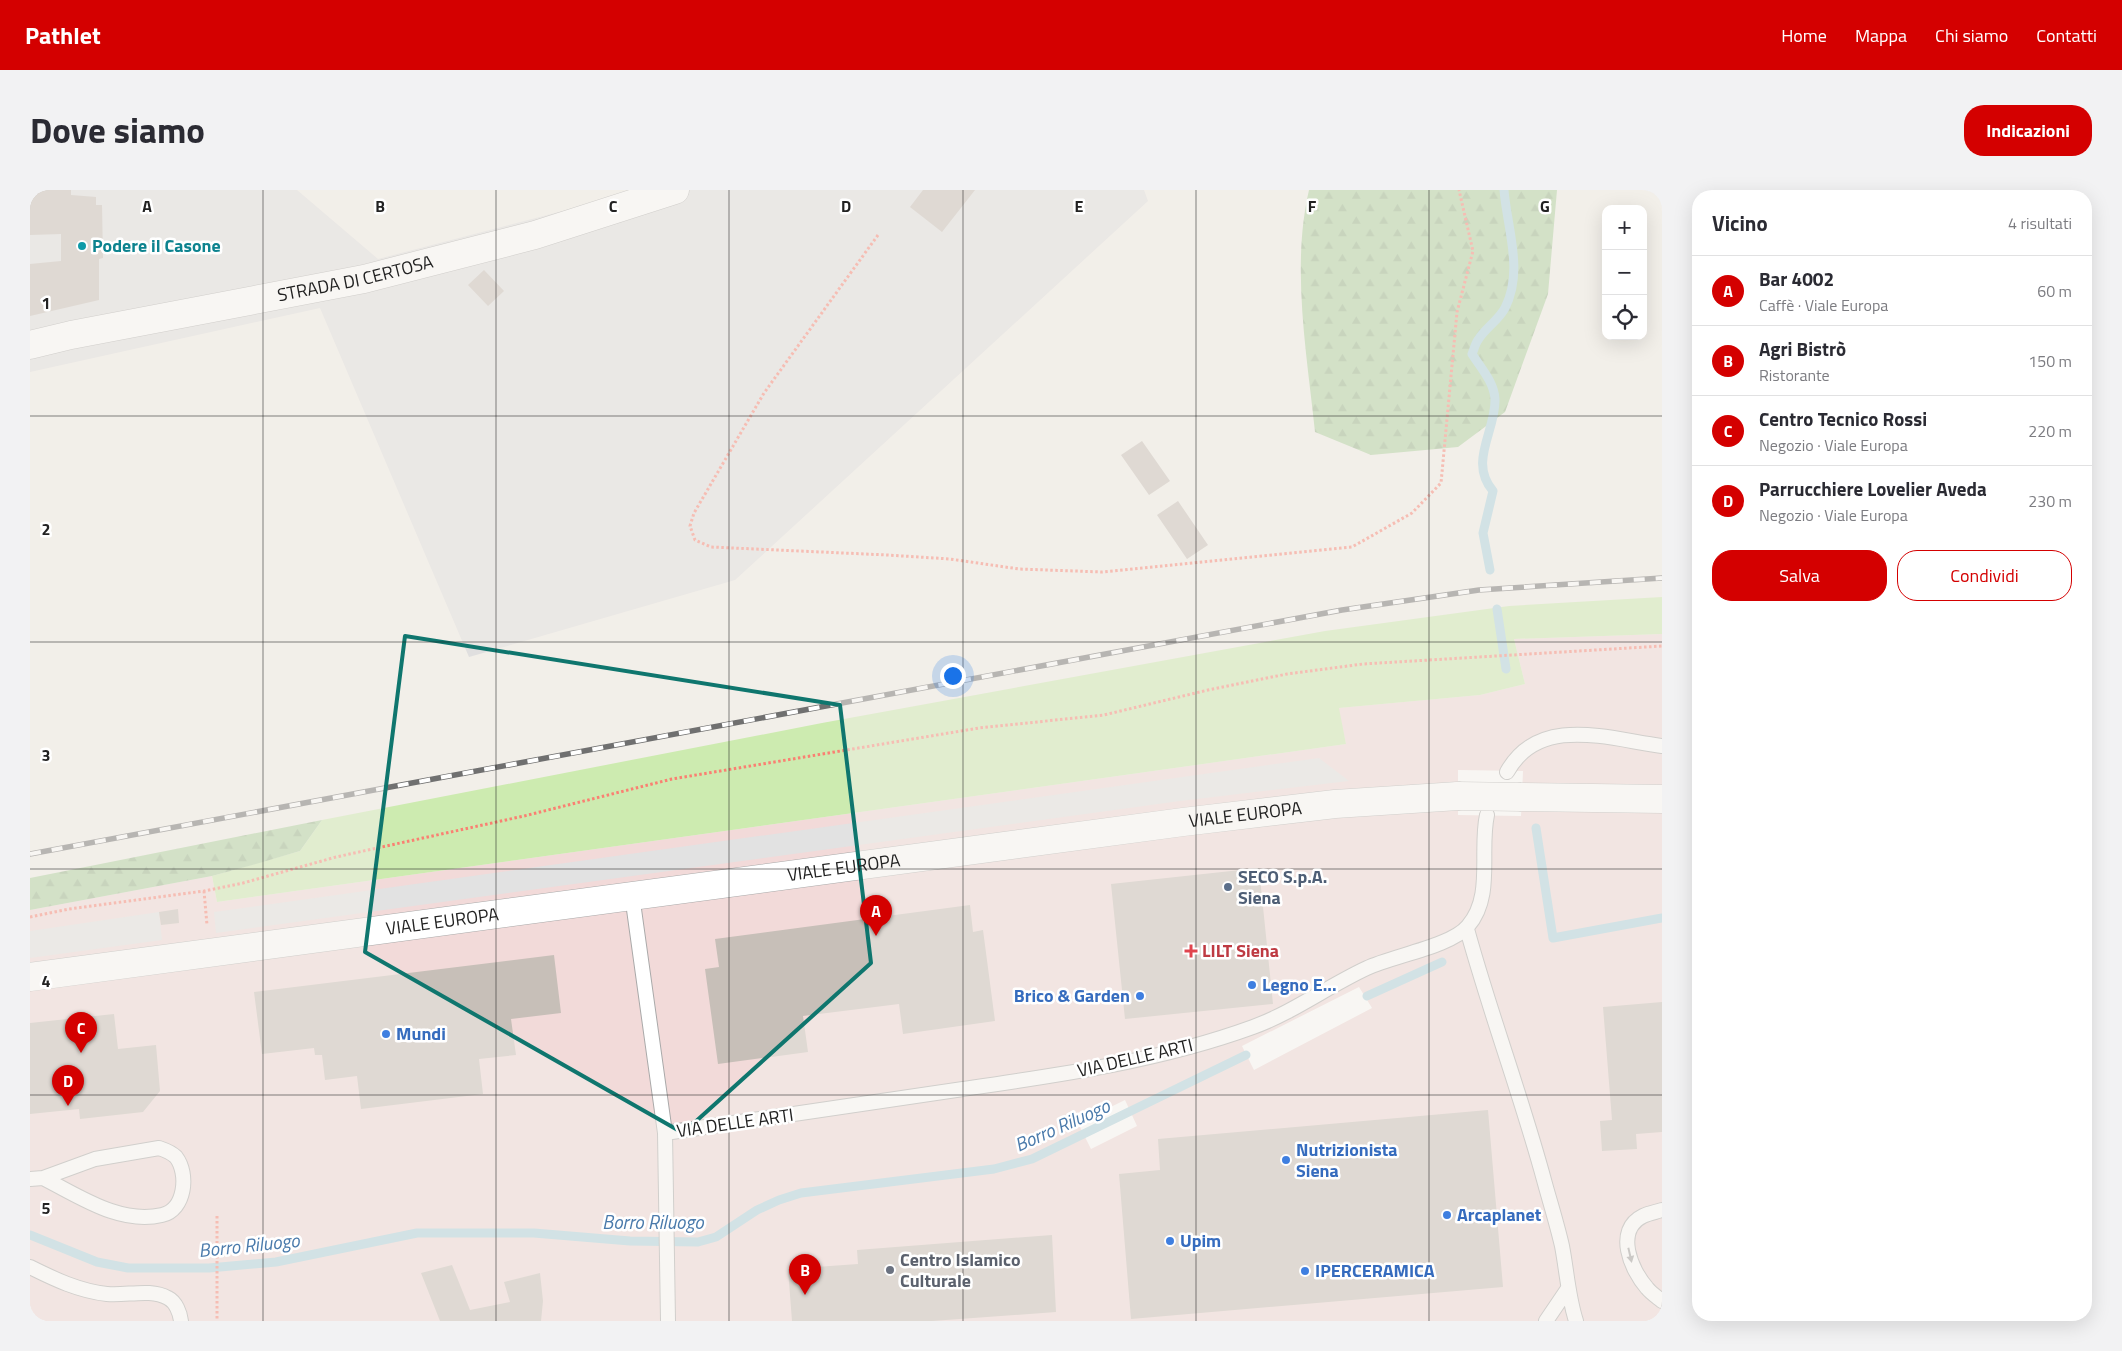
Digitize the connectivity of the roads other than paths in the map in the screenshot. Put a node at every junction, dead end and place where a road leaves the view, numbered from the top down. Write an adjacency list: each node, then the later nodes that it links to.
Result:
1 (675, 190): 2 (street, STRADA DI CERTOSA)
2 (30, 346)
3 (1662, 746): 4 (lane)
4 (1507, 772)
5 (1662, 799): 7 (street, VIALE EUROPA, bridge)
6 (1487, 815): 8 (lane)
7 (632, 895): 9 (street, VIALE EUROPA); 10 (lane, VIA DELLE ARTI)
8 (1467, 928): 10 (lane, VIA DELLE ARTI); 14 (lane)
9 (30, 978)
10 (665, 1133): 17 (lane, VIA DELLE ARTI)
11 (37, 1178): 11 (lane)
12 (1662, 1210): 15 (lane, one-way to 15)
13 (30, 1267): 16 (lane)
14 (1567, 1290): 18 (lane); 19 (lane)
15 (1662, 1301)
16 (181, 1321)
17 (668, 1321)
18 (1546, 1321)
19 (1576, 1321)

